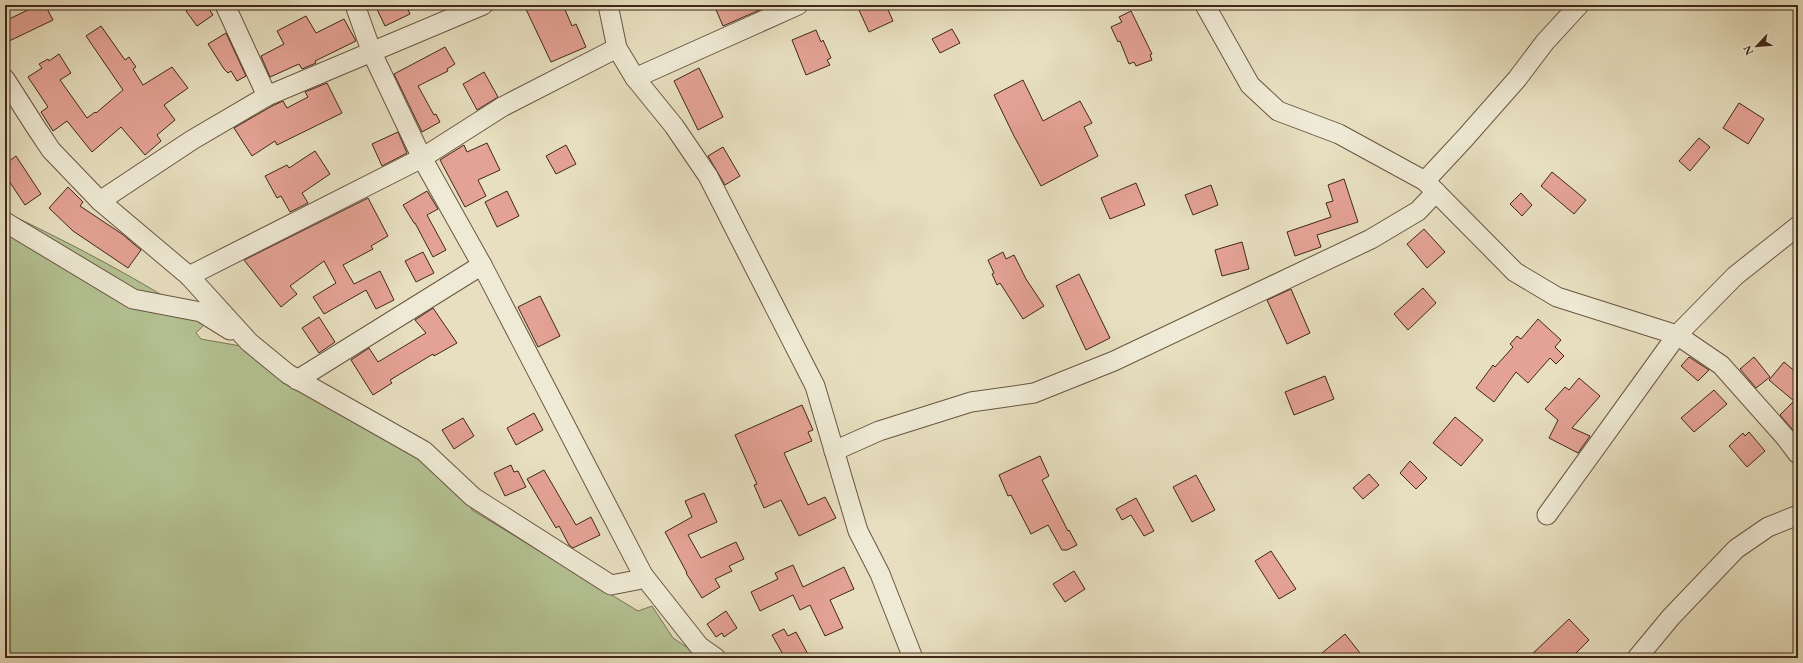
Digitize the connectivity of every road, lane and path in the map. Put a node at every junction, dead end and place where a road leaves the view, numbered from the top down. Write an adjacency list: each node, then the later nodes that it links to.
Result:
1 (225, 5): 12 (street)
2 (355, 5): 9 (street)
3 (483, 5): 9 (street)
4 (608, 5): 8 (street)
5 (798, 5): 10 (street)
6 (1205, 5): 14 (street)
7 (1579, 5): 14 (street)
8 (617, 48): 10 (street); 13 (street)
9 (372, 53): 12 (street); 13 (street)
10 (635, 78): 23 (street)
11 (5, 79): 15 (street)
12 (267, 96): 15 (street)
13 (422, 158): 18 (street); 19 (street)
14 (1431, 186): 20 (street); 23 (street)
15 (100, 201): 19 (street)
16 (5, 222): 21 (street)
17 (1798, 226): 20 (street)
18 (482, 265): 22 (street); 27 (street)
19 (189, 276): 21 (street)
20 (1677, 334): 24 (street); 25 (street)
21 (249, 342): 22 (street)
22 (297, 380): 27 (street)
23 (834, 451): 29 (street)
24 (1798, 454)
25 (1546, 515)
26 (1798, 515): 30 (street)
27 (643, 575): 28 (street)
28 (716, 658)
29 (913, 658)
30 (1637, 658)

